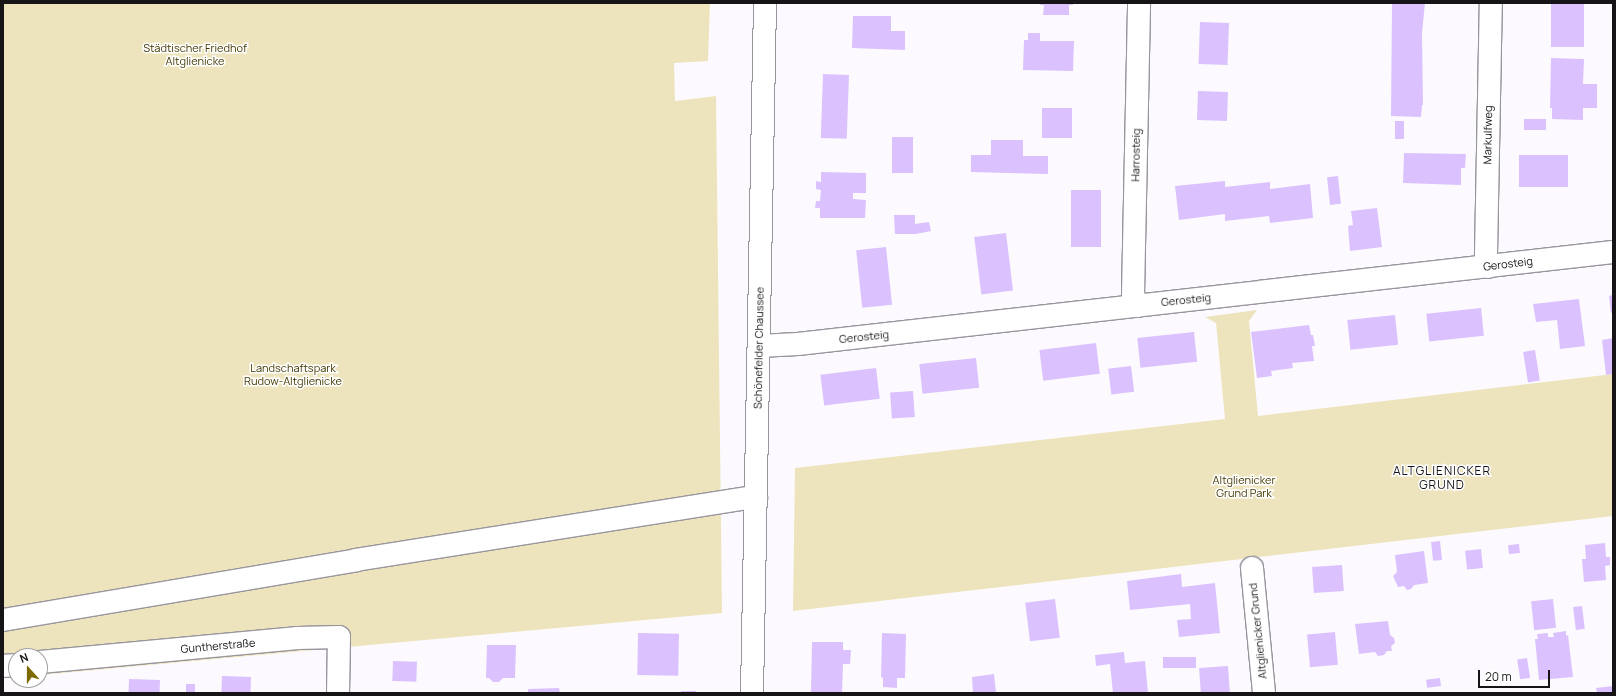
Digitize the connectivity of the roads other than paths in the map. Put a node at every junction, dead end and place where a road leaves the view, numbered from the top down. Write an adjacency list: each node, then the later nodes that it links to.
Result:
1 (765, 3): 7 (street, Schönefelder Chaussee)
2 (1139, 3): 6 (street, Harrosteig)
3 (1490, 3): 5 (street, Markulfweg)
4 (1613, 252): 5 (street, Gerosteig)
5 (1488, 266): 6 (street, Gerosteig)
6 (1136, 306): 7 (street, Gerosteig)
7 (759, 346): 8 (street, Schönefelder Chaussee)
8 (756, 497): 10 (street); 13 (street, Schönefelder Chaussee)
9 (1252, 568): 14 (street, Altglienicker Grund)
10 (3, 620)
11 (48, 661): 12 (street, Guntherstraße)
12 (338, 693)
13 (752, 693)
14 (1264, 693)

